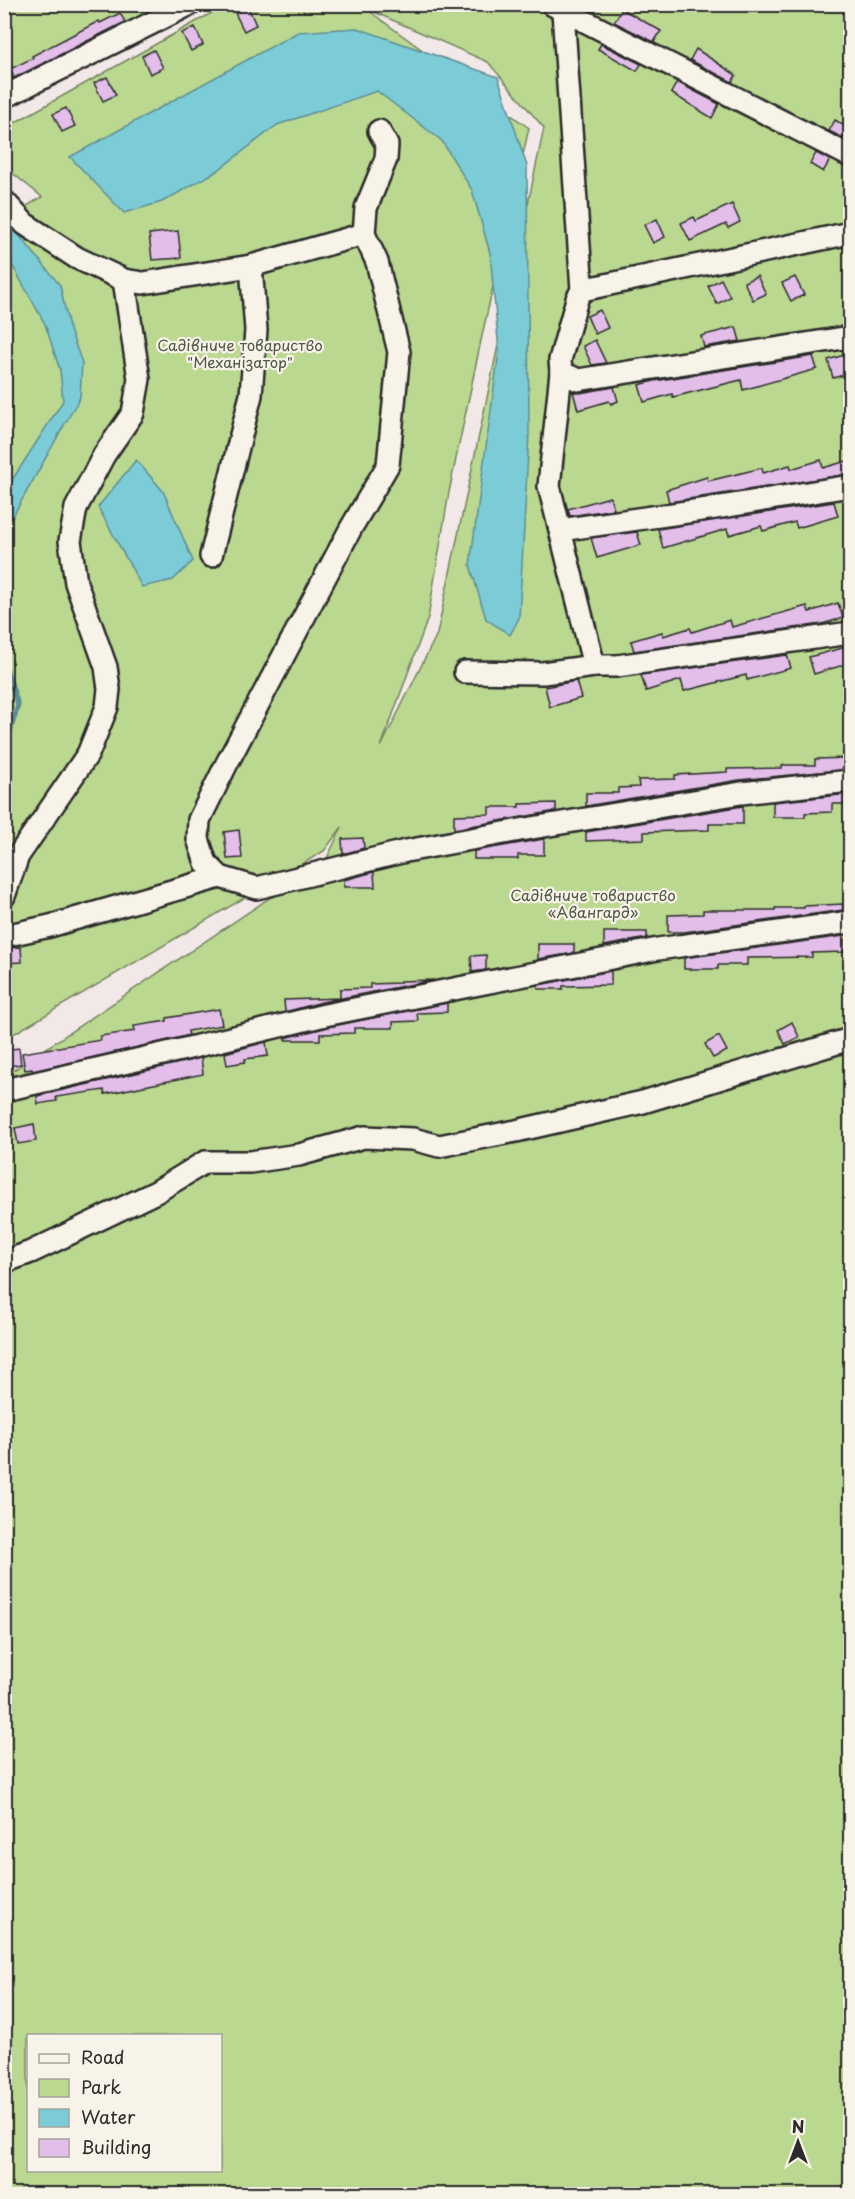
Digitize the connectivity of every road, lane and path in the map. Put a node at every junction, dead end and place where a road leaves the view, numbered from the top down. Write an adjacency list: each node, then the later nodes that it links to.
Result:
1 (190, 4): 3 (street)
2 (558, 8): 5 (street); 11 (street)
3 (4, 98)
4 (379, 131): 8 (street)
5 (850, 156)
6 (4, 201): 10 (street)
7 (850, 233): 11 (street)
8 (364, 234): 9 (street); 21 (street)
9 (251, 266): 10 (street); 16 (street)
10 (124, 280): 22 (street)
11 (582, 290): 13 (street)
12 (850, 337): 13 (street)
13 (561, 372): 15 (street)
14 (850, 486): 15 (street)
15 (560, 530): 18 (street)
16 (211, 556)
17 (850, 633): 18 (street)
18 (594, 666): 19 (street)
19 (465, 672)
20 (850, 781): 21 (street)
21 (220, 877): 24 (street)
22 (4, 896)
23 (850, 922): 26 (street)
24 (4, 936)
25 (850, 1039): 27 (street)
26 (9, 1089)
27 (4, 1262)

